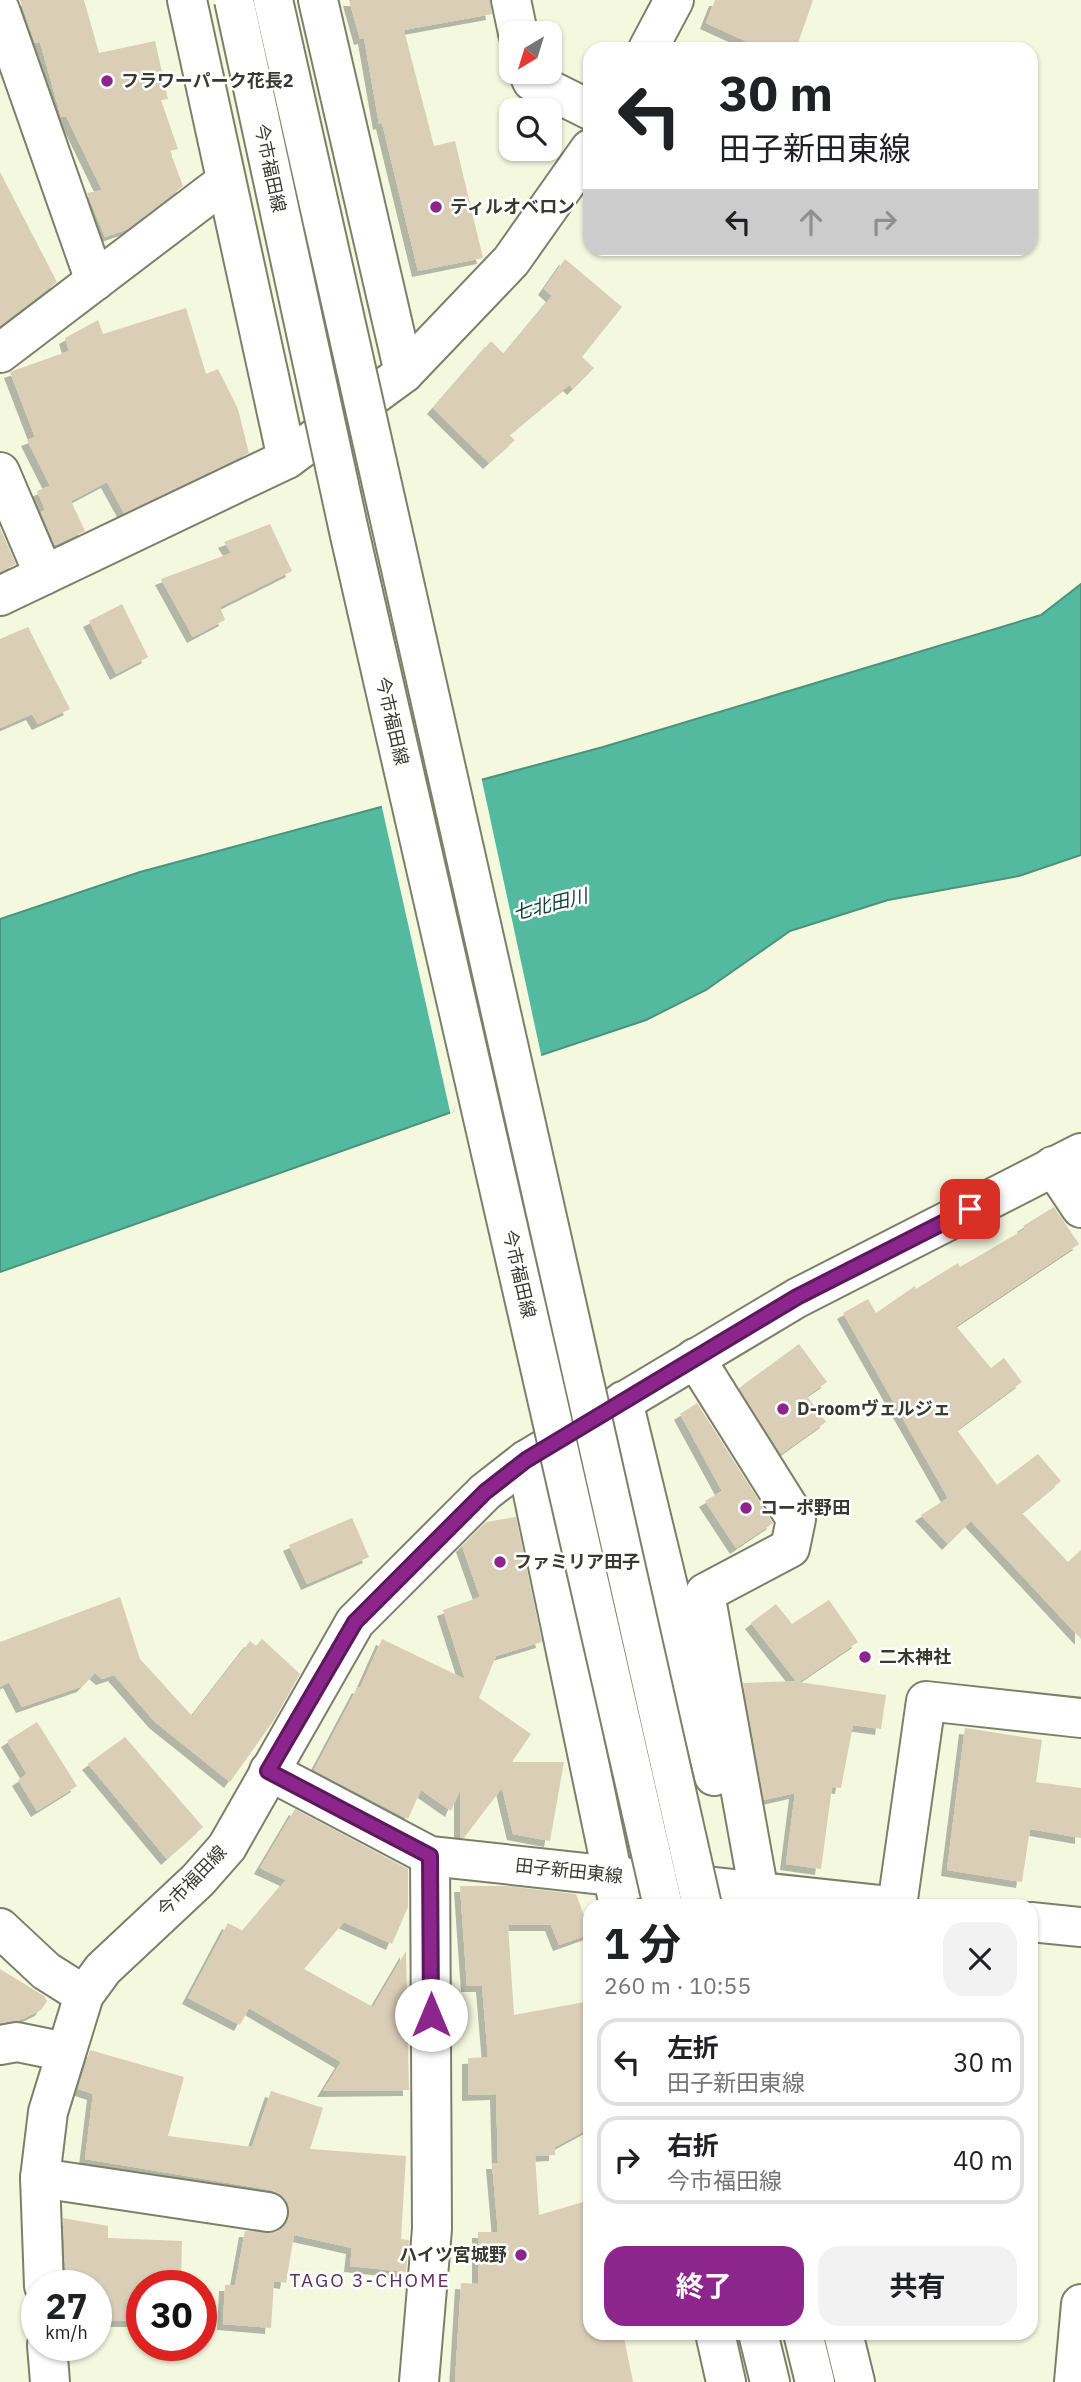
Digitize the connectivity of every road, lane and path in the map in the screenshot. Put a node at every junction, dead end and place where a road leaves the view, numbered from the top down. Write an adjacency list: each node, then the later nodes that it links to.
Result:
1 (187, 0): 14 (street)
2 (234, 0): 32 (street, 今市福田線, bridge)
3 (273, 0): 33 (street, bridge)
4 (318, 0): 17 (street)
5 (511, 0): 8 (street)
6 (674, 0): 9 (street)
7 (0, 10): 10 (street)
8 (515, 21)
9 (652, 42)
10 (10, 79): 15 (street)
11 (540, 84): 12 (street)
12 (583, 106)
13 (583, 159): 17 (street)
14 (225, 182): 15 (street); 18 (street)
15 (95, 281): 16 (street)
16 (0, 353)
17 (404, 373): 18 (street)
18 (287, 459): 20 (street)
19 (0, 472): 20 (street)
20 (44, 575): 21 (street)
21 (0, 596)
22 (1067, 1159): 23 (street); 24 (street, 今市福田線)
23 (1081, 1208)
24 (695, 1358): 25 (street, 今市福田線); 31 (street)
25 (623, 1401): 26 (street, 今市福田線); 31 (street)
26 (526, 1460): 28 (street, 今市福田線); 30 (street)
27 (1081, 1718): 35 (street)
28 (268, 1771): 29 (street, 田子新田東線); 39 (street, 今市福田線)
29 (430, 1856): 30 (street, 田子新田東線); 52 (street)
30 (616, 1891): 31 (street, 田子新田東線)
31 (749, 1897): 34 (street, 田子新田東線)
32 (661, 1899)
33 (700, 1899)
34 (780, 1899)
35 (898, 1899)
36 (1038, 1923): 37 (street)
37 (1081, 1927)
38 (0, 1928): 39 (street)
39 (84, 1995): 41 (street, 今市福田線)
40 (0, 2045): 41 (street)
41 (66, 2052): 42 (street, 今市福田線)
42 (40, 2178): 43 (street); 44 (street, 今市福田線)
43 (268, 2212)
44 (43, 2270)
45 (1081, 2304): 57 (street)
46 (717, 2340): 53 (street)
47 (760, 2340): 54 (street)
48 (805, 2340): 55 (street)
49 (846, 2340): 56 (street)
50 (48, 2361): 51 (street)
51 (50, 2382)
52 (419, 2382)
53 (726, 2382)
54 (769, 2382)
55 (815, 2382)
56 (855, 2382)
57 (1074, 2382)

